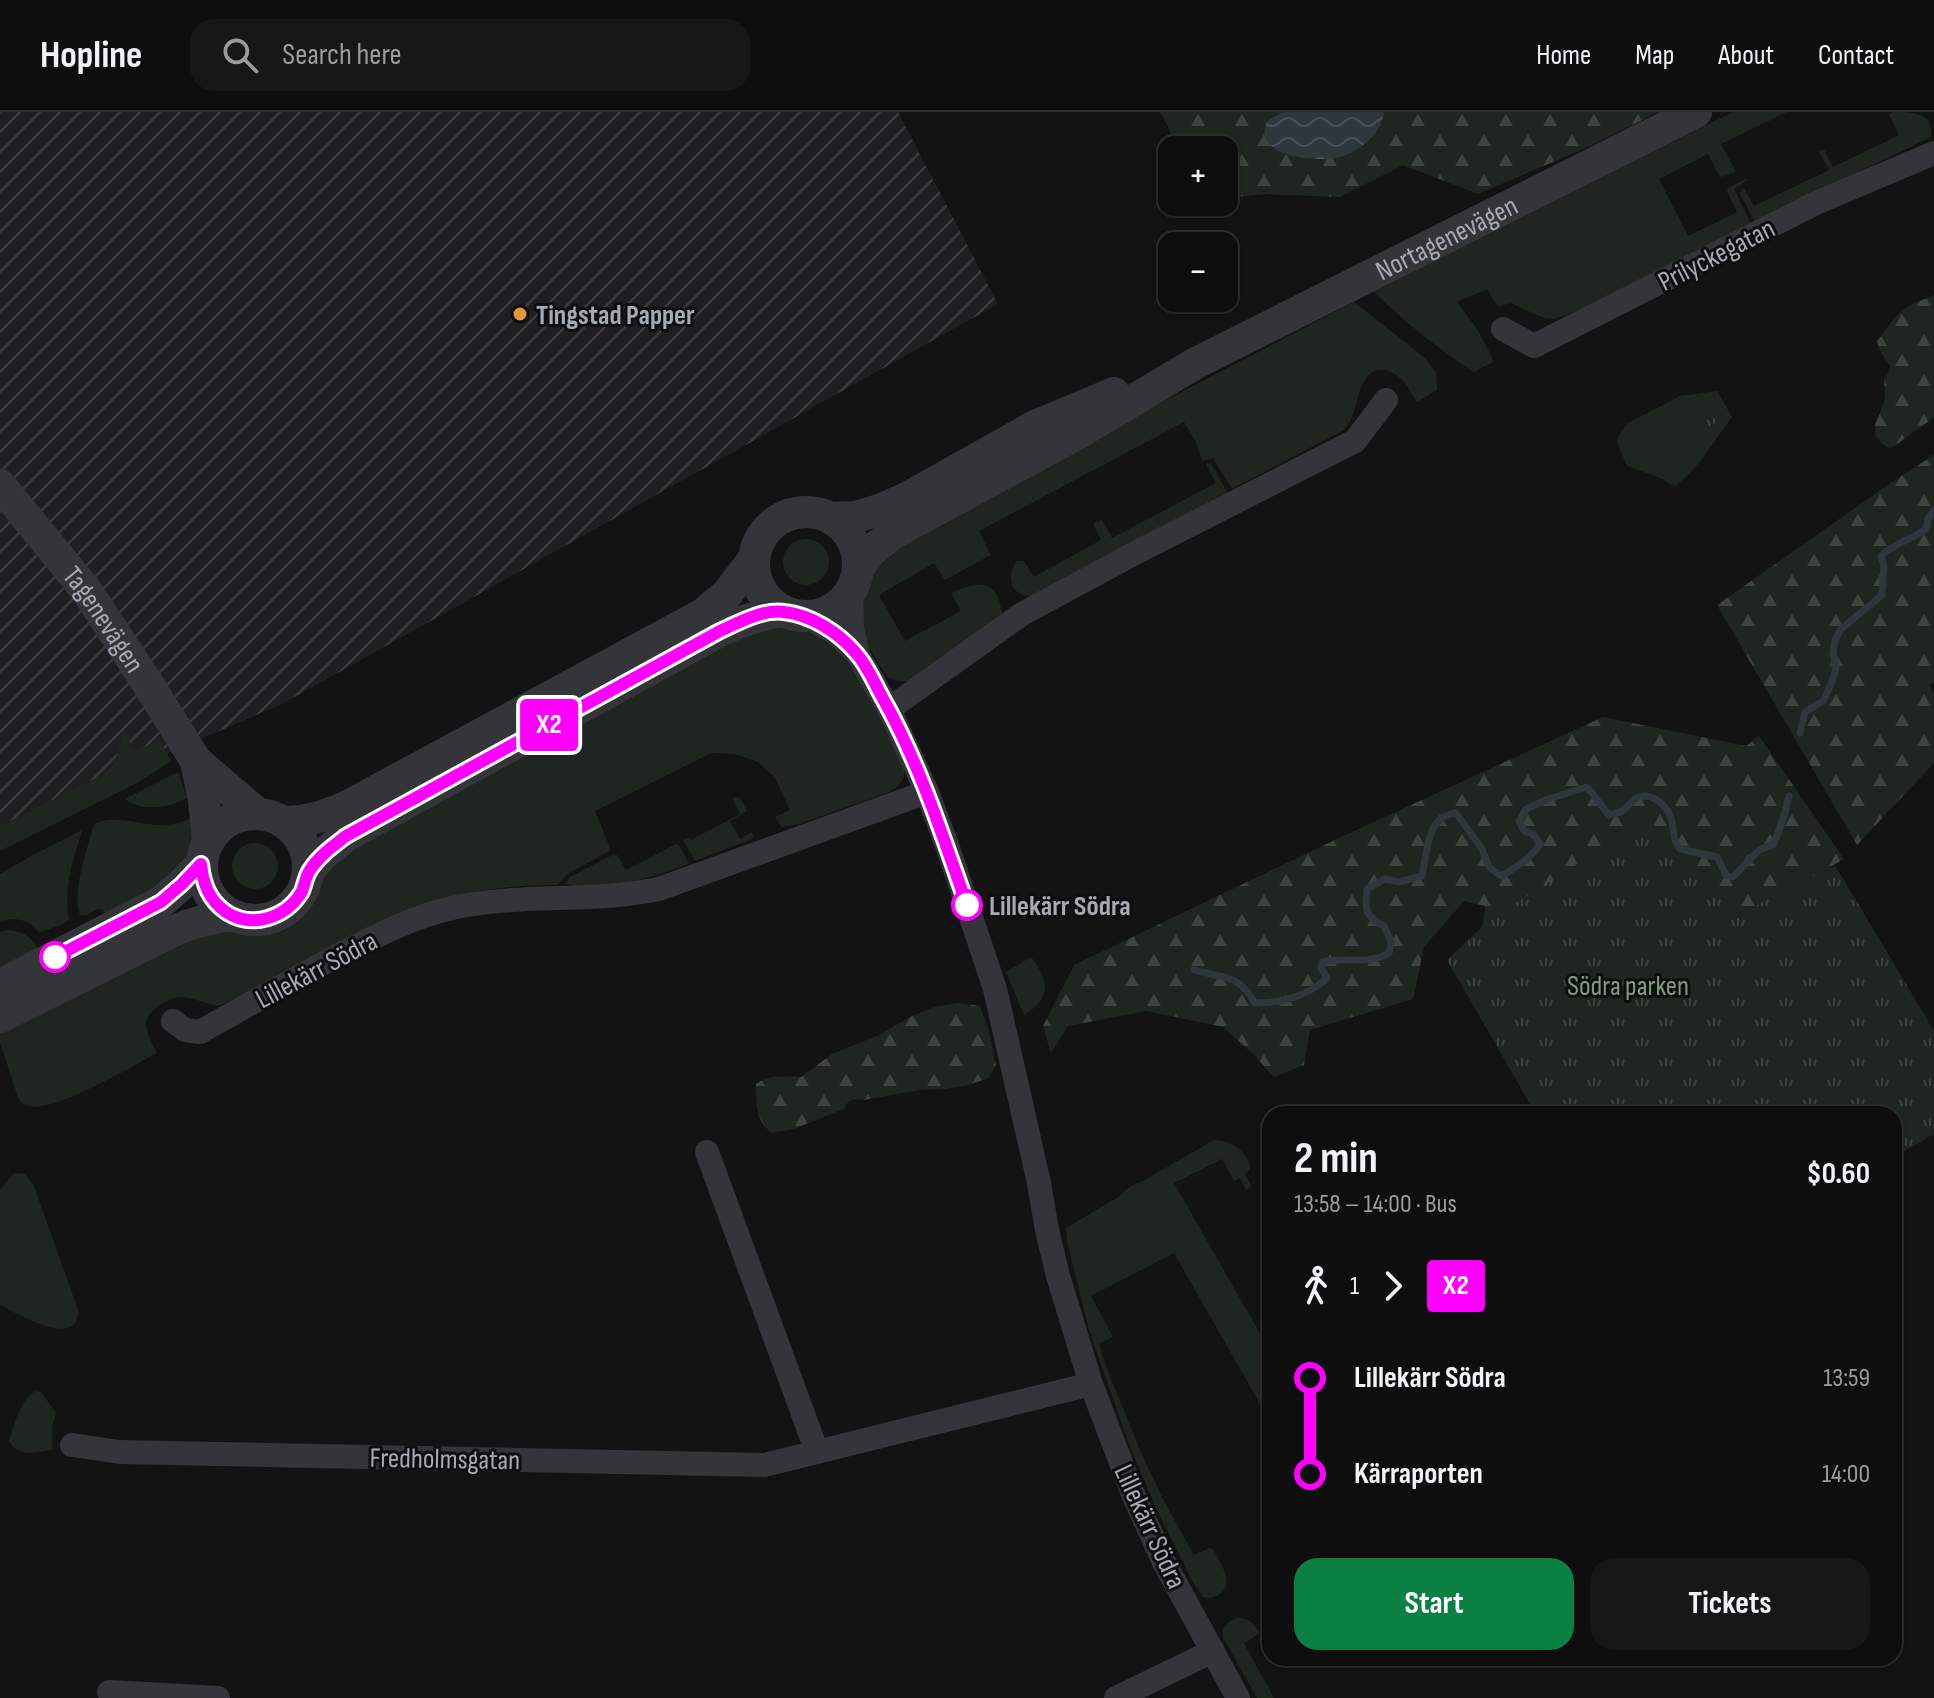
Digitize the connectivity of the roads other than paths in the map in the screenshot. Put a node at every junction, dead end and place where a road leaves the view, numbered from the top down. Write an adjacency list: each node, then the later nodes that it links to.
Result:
1 (1696, 112): 4 (street, Nortagenevägen)
2 (1934, 153): 3 (street, Prilyckegatan)
3 (1503, 329)
4 (1196, 363): 7 (street, Nortagenevägen); 9 (street, Nortagenevägen)
5 (1386, 400): 12 (street)
6 (0, 485): 13 (street, Tagenevägen)
7 (830, 518): 8 (street, Nortagenevägen); 9 (street)
8 (753, 560): 10 (street); 15 (street, Nortagenevägen)
9 (854, 580): 10 (street, Nortagenevägen); 11 (street, Lillekärr Södra)
10 (794, 614): 11 (street, Lillekärr Södra); 17 (street, Nortagenevägen)
11 (858, 655): 12 (street, Lillekärr Södra)
12 (889, 709): 14 (street, Lillekärr Södra)
13 (196, 761): 15 (street, Tagenevägen); 16 (street, Tagenevägen)
14 (927, 792): 21 (street, Lillekärr Södra); 23 (street, Lillekärr Södra)
15 (271, 818): 16 (street, Nortagenevägen); 17 (street)
16 (205, 853): 18 (street); 19 (street, Nortagenevägen)
17 (308, 872): 18 (street, Nortagenevägen)
18 (232, 915): 20 (street, Nortagenevägen)
19 (0, 985)
20 (0, 1017)
21 (173, 1021)
22 (707, 1152): 25 (street)
23 (1091, 1384): 25 (street, Fredholmsgatan); 26 (street, Lillekärr Södra)
24 (72, 1445): 25 (street, Fredholmsgatan)
25 (817, 1452)
26 (1213, 1651): 29 (street); 30 (street, Lillekärr Södra)
27 (109, 1692): 28 (street)
28 (218, 1698)
29 (1116, 1698)
30 (1238, 1698)

